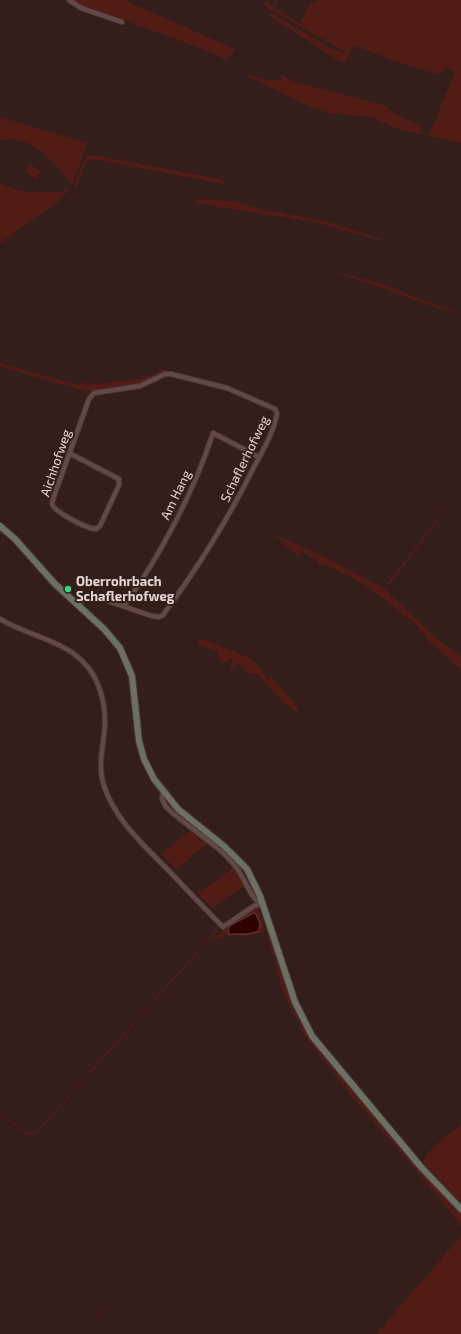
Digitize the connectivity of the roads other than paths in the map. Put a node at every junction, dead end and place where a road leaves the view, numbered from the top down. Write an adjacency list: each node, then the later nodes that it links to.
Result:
1 (69, 0): 2 (street)
2 (122, 22)
3 (91, 395): 4 (street, Aichhofweg); 5 (street, Schaflerhofweg)
4 (70, 453): 4 (street, Aichhofweg)
5 (259, 457): 8 (street, Schaflerhofweg); 8 (street, Am Hang)
6 (0, 526): 7 (main road)
7 (78, 605): 8 (street); 10 (main road)
8 (124, 606)
9 (0, 619): 10 (street)
10 (263, 904): 11 (main road)
11 (461, 1209)

